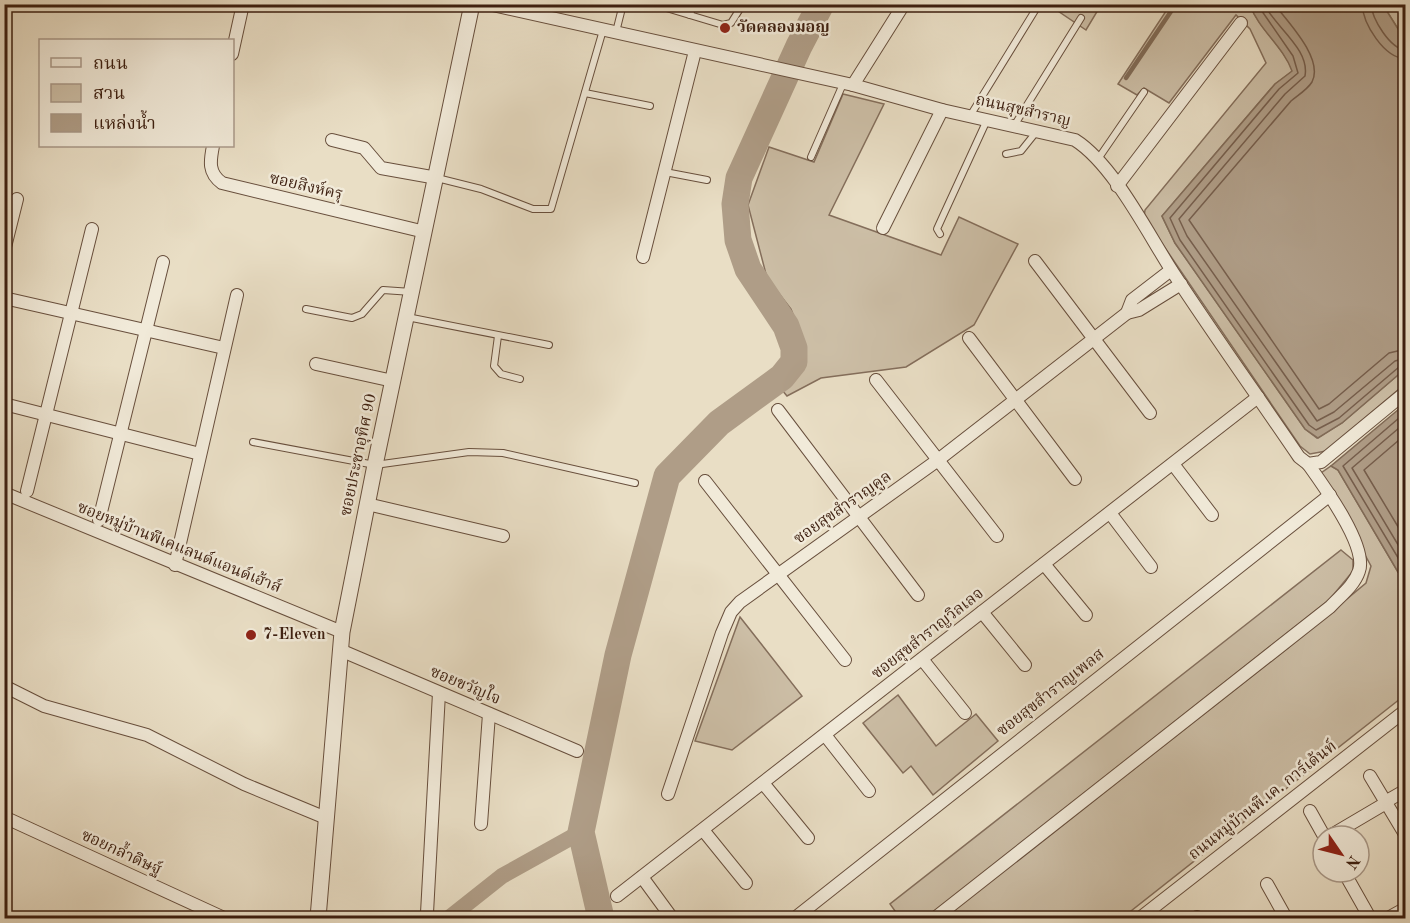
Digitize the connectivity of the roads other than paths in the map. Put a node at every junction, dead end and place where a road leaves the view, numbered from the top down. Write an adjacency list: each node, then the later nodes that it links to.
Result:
1 (243, 4): 15 (street)
2 (472, 4): 32 (street, ซอยประชาอุทิศ 90)
3 (488, 4): 13 (street, ถนนสุขสำราญ)
4 (623, 4): 14 (lane)
5 (653, 4): 10 (lane)
6 (693, 4): 10 (lane)
7 (743, 4): 10 (lane)
8 (904, 4): 17 (street)
9 (1039, 4): 22 (lane)
10 (690, 15)
11 (1081, 18): 24 (lane)
12 (1241, 23): 34 (street)
13 (603, 30): 14 (street, ถนนสุขสำราญ); 19 (lane)
14 (616, 32): 16 (street, ถนนสุขสำราญ)
15 (234, 45)
16 (695, 51): 17 (street, ถนนสุขสำราญ); 31 (street)
17 (848, 85): 21 (street, ถนนสุขสำราญ); 29 (lane)
18 (1144, 92): 30 (lane)
19 (585, 93): 20 (lane); 32 (lane)
20 (650, 106)
21 (942, 110): 22 (street, ถนนสุขสำราญ); 36 (street)
22 (970, 116): 23 (street, ถนนสุขสำราญ)
23 (987, 120): 24 (street, ถนนสุขสำราญ); 39 (lane)
24 (1014, 126): 25 (street, ถนนสุขสำราญ)
25 (1037, 131): 28 (lane); 30 (street, ถนนสุขสำราญ)
26 (332, 140): 32 (street)
27 (213, 147): 38 (street, ซอยสิงห์ครุ)
28 (1006, 154)
29 (812, 157)
30 (1098, 159): 34 (street, ถนนสุขสำราญ)
31 (665, 172): 33 (lane); 41 (street)
32 (437, 177): 38 (street, ซอยประชาอุทิศ 90)
33 (707, 180)
34 (1117, 186): 44 (street, ถนนสุขสำราญ)
35 (17, 199): 40 (street)
36 (883, 228)
37 (92, 229): 51 (street)
38 (425, 232): 46 (street, ซอยประชาอุทิศ 90)
39 (940, 234)
40 (4, 251)
41 (643, 257)
42 (1035, 261): 56 (street)
43 (163, 262): 53 (street)
44 (1171, 270): 45 (street, ถนนสุขสำราญ); 50 (street, ซอยสุขสำราญคูล)
45 (1180, 284): 50 (street, ซอยสุขสำราญคูล); 64 (street, ถนนสุขสำราญ)
46 (412, 292): 49 (lane); 52 (street, ซอยประชาอุทิศ 90)
47 (237, 295): 58 (street)
48 (4, 298): 51 (street)
49 (306, 309)
50 (1127, 313): 56 (street, ซอยสุขสำราญคูล)
51 (71, 314): 53 (street); 69 (street)
52 (407, 317): 54 (lane); 62 (street, ซอยประชาอุทิศ 90)
53 (146, 332): 58 (street); 70 (street)
54 (498, 336): 57 (lane); 60 (lane)
55 (969, 338): 65 (street)
56 (1094, 340): 65 (street, ซอยสุขสำราญคูล); 68 (street)
57 (549, 345)
58 (224, 348): 72 (street)
59 (316, 364): 62 (street)
60 (520, 379)
61 (876, 380): 73 (street)
62 (393, 381): 76 (street, ซอยประชาอุทิศ 90)
63 (1406, 392): 75 (street)
64 (1258, 397): 74 (street, ซอยสุขสำราญวิลเลจ); 75 (street, ถนนสุขสำราญ)
65 (1016, 401): 73 (street, ซอยสุขสำราญคูล); 77 (street)
66 (4, 404): 69 (street)
67 (778, 410): 86 (street)
68 (1149, 413)
69 (46, 415): 70 (street); 80 (street)
70 (120, 434): 72 (street); 87 (street)
71 (253, 442): 76 (lane)
72 (200, 454): 91 (street)
73 (938, 460): 86 (street, ซอยสุขสำราญคูล); 89 (street)
74 (1173, 464): 84 (street, ซอยสุขสำราญวิลเลจ); 85 (street)
75 (1308, 464): 82 (street, ถนนสุขสำราญ)
76 (375, 465): 79 (lane); 83 (street, ซอยประชาอุทิศ 90)
77 (1075, 479)
78 (705, 481): 93 (street)
79 (635, 483)
80 (27, 491)
81 (4, 493): 91 (street, ซอยหมู่บ้านพีเคแลนด์แอนด์เฮ้าส์)
82 (1330, 495): 134 (street, ซอยสุขสำราญเพลส); 135 (street, ถนนสุขสำราญ)
83 (367, 504): 88 (street); 97 (street, ซอยประชาอุทิศ 90)
84 (1110, 513): 90 (street, ซอยสุขสำราญวิลเลจ); 92 (street)
85 (1212, 515)
86 (860, 518): 93 (street, ซอยสุขสำราญคูล); 94 (street)
87 (99, 519)
88 (503, 536)
89 (998, 536)
90 (1044, 564): 95 (street, ซอยสุขสำราญวิลเลจ); 96 (street)
91 (175, 565): 97 (street, ซอยหมู่บ้านพีเคแลนด์แอนด์เฮ้าส์)
92 (1151, 567)
93 (779, 573): 100 (street); 113 (street, ซอยสุขสำราญคูล)
94 (918, 595)
95 (982, 612): 99 (street, ซอยสุขสำราญวิลเลจ); 101 (street)
96 (1086, 615)
97 (342, 632): 98 (street, ซอยประชาอุทิศ 90)
98 (340, 650): 103 (street, ซอยขวัญใจ); 117 (street, ซอยประชาอุทิศ 90)
99 (921, 659): 105 (street); 107 (street, ซอยสุขสำราญวิลเลจ)
100 (845, 660)
101 (1025, 665)
102 (4, 686): 117 (street)
103 (438, 693): 106 (street, ซอยขวัญใจ); 130 (street)
104 (1406, 710): 136 (street, ถนนหมู่บ้านพี.เค. การ์เด้นท์)
105 (965, 713)
106 (489, 714): 108 (street, ซอยขวัญใจ); 118 (street)
107 (825, 735): 110 (street, ซอยสุขสำราญวิลเลจ); 112 (street)
108 (577, 751)
109 (1370, 776): 114 (street)
110 (763, 783): 121 (street, ซอยสุขสำราญวิลเลจ); 123 (street)
111 (1406, 790): 114 (street)
112 (869, 791)
113 (668, 794)
114 (1386, 802): 120 (street); 122 (street)
115 (1310, 811): 119 (street)
116 (4, 817): 131 (street, ซอยกล้ำดิษฐ์)
117 (326, 818): 132 (street, ซอยประชาอุทิศ 90)
118 (481, 824)
119 (1317, 824)
120 (1350, 824)
121 (703, 830): 124 (street, ซอยสุขสำราญวิลเลจ); 125 (street)
122 (1406, 836)
123 (808, 838)
124 (642, 878): 128 (street, ซอยสุขสำราญวิลเลจ); 133 (street)
125 (746, 883)
126 (1267, 884): 137 (street)
127 (1351, 884): 138 (street)
128 (617, 896)
129 (1406, 908): 139 (street)
130 (427, 913)
131 (224, 918)
132 (318, 918)
133 (672, 918)
134 (795, 918)
135 (935, 918)
136 (1140, 918)
137 (1286, 918)
138 (1370, 918)
139 (1388, 918)

